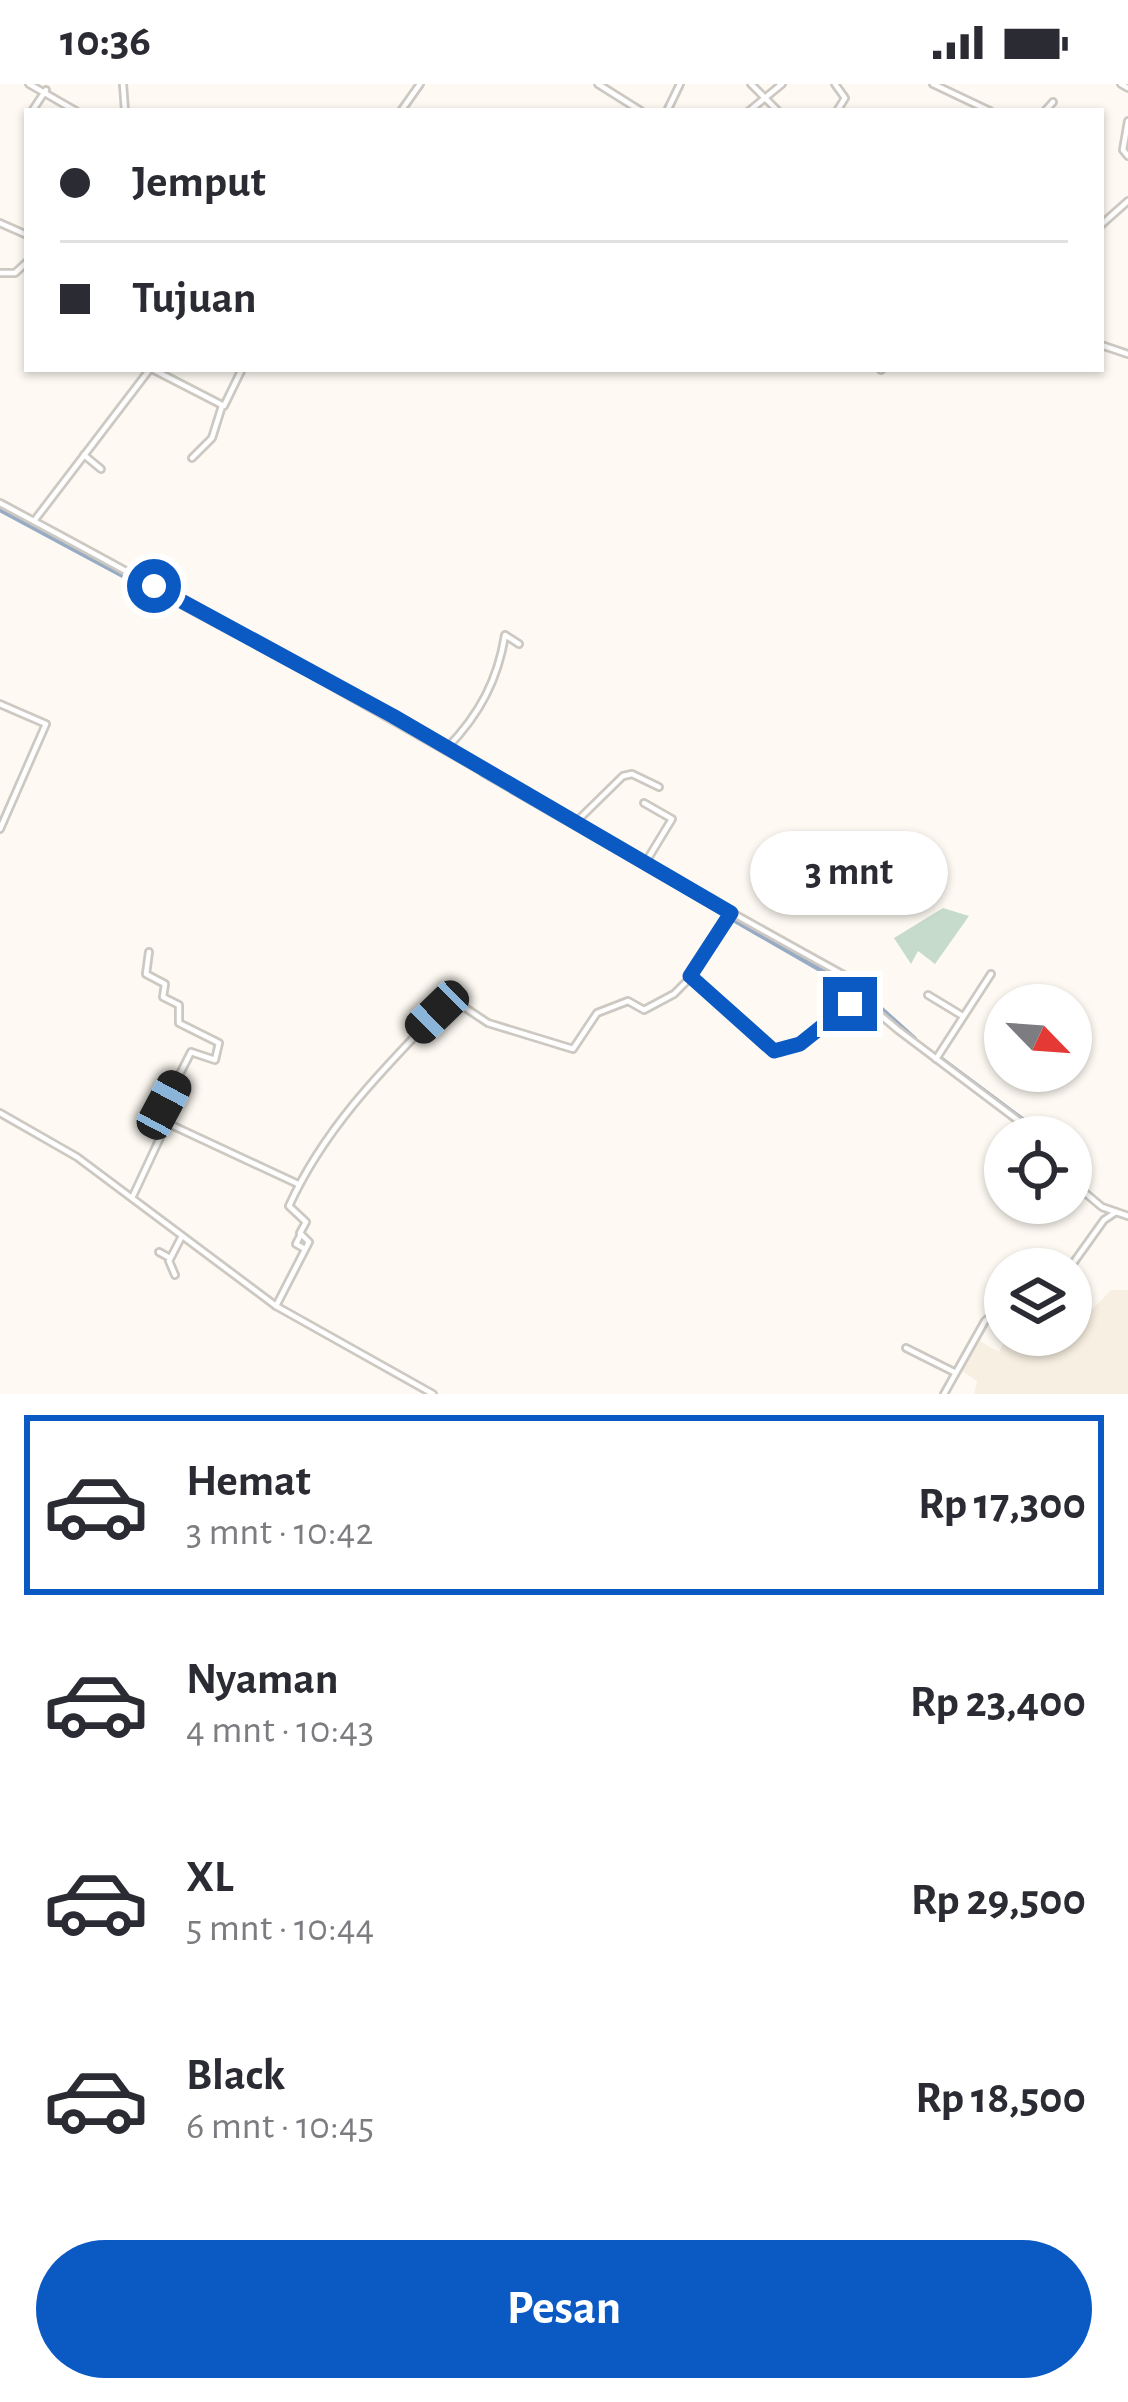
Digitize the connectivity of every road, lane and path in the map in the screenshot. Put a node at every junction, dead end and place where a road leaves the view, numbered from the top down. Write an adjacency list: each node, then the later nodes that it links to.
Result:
1 (29, 84): 6 (street)
2 (598, 84): 11 (street)
3 (751, 84): 7 (street)
4 (782, 84): 7 (street)
5 (933, 84): 14 (street)
6 (46, 90): 9 (street); 10 (street)
7 (766, 94): 12 (street); 13 (street)
8 (1053, 102): 15 (street)
9 (34, 108)
10 (72, 108)
11 (635, 108)
12 (752, 108)
13 (776, 108)
14 (984, 108)
15 (1048, 108)
16 (1128, 121): 17 (street)
17 (1128, 156)
18 (1128, 201): 19 (street)
19 (1104, 221)
20 (150, 372): 24 (street)
21 (158, 372): 23 (street)
22 (240, 372): 23 (street)
23 (222, 406): 25 (street)
24 (84, 455): 26 (street); 28 (street)
25 (192, 458)
26 (100, 469)
27 (0, 502): 28 (street)
28 (34, 521): 31 (street)
29 (519, 644): 31 (street)
30 (0, 704): 35 (street)
31 (447, 748): 34 (street)
32 (659, 787): 34 (street)
33 (644, 803): 36 (street)
34 (574, 824): 36 (street)
35 (0, 829)
36 (644, 865): 37 (street)
37 (730, 916): 40 (street); 41 (street)
38 (149, 952): 47 (street)
39 (991, 974): 43 (street)
40 (690, 976): 41 (street); 48 (street)
41 (859, 992): 44 (street)
42 (928, 995): 43 (street)
43 (961, 1015): 44 (street)
44 (937, 1058): 46 (street)
45 (0, 1113): 49 (street)
46 (1013, 1116)
47 (167, 1123): 48 (street); 49 (street)
48 (299, 1184): 58 (street)
49 (132, 1198): 53 (street)
50 (1092, 1200): 51 (street)
51 (1116, 1212): 52 (street); 54 (street)
52 (1128, 1216)
53 (182, 1236): 56 (street); 58 (street)
54 (1084, 1248)
55 (159, 1252): 56 (street)
56 (170, 1258): 57 (street)
57 (175, 1275)
58 (276, 1306): 62 (street)
59 (984, 1323): 61 (street)
60 (906, 1348): 61 (street)
61 (954, 1372): 63 (street)
62 (433, 1394)
63 (944, 1394)

